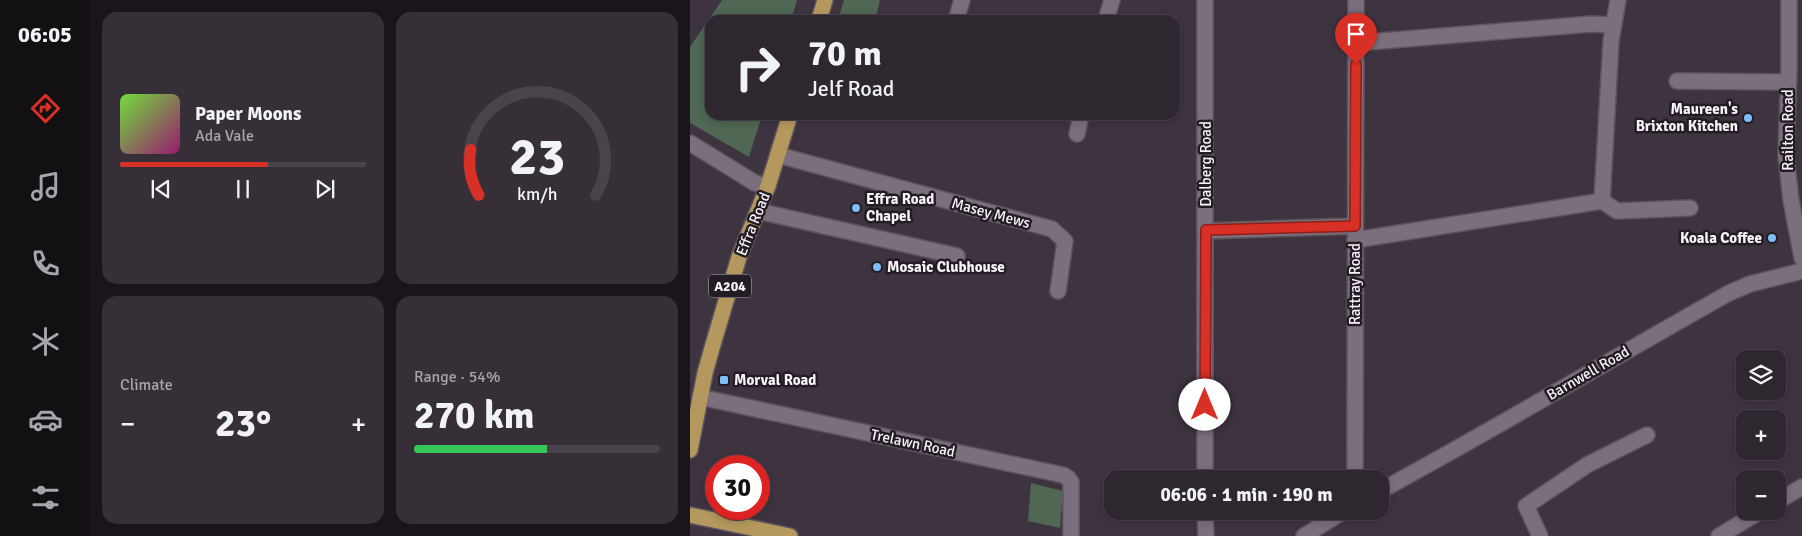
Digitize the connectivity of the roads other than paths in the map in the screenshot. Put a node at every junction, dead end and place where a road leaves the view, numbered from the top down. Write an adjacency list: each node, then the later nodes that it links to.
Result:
1 (825, 0): 8 (main road)
2 (962, 0): 9 (street)
3 (1112, 0): 10 (street)
4 (1205, 0): 25 (street, Dalberg Road)
5 (1356, 0): 12 (street, Rattray Road)
6 (1618, 0): 11 (street)
7 (1789, 0): 14 (street, Railton Road)
8 (820, 15)
9 (958, 15)
10 (1108, 15)
11 (1612, 25): 12 (street); 22 (street)
12 (1356, 43): 26 (street, Rattray Road)
13 (1677, 81): 14 (street)
14 (1788, 82): 21 (street, Railton Road)
15 (788, 120): 19 (main road, Effra Road / A204)
16 (1080, 120): 17 (street)
17 (1076, 134)
18 (690, 143): 20 (street)
19 (778, 155): 20 (main road, Effra Road / A204); 30 (street, Masey Mews)
20 (768, 186): 24 (main road, Effra Road / A204)
21 (1796, 190): 28 (street, Railton Road)
22 (1599, 202): 23 (street); 26 (street)
23 (1690, 208)
24 (758, 212): 27 (street); 31 (main road, Effra Road / A204)
25 (1206, 230): 26 (street); 35 (street, Dalberg Road)
26 (1355, 233): 36 (street, Rattray Road)
27 (957, 256)
28 (1802, 258)
29 (1802, 271): 37 (street, Barnwell Road)
30 (1058, 291)
31 (700, 397): 32 (main road, Effra Road / A204); 45 (street, Trelawn Road)
32 (694, 411): 34 (main road, Effra Road / A204)
33 (1647, 435): 48 (street)
34 (690, 450)
35 (1205, 470)
36 (1355, 470)
37 (1389, 486)
38 (1802, 487): 39 (street)
39 (1786, 496)
40 (690, 515): 44 (main road)
41 (1205, 520): 46 (street)
42 (1330, 520): 47 (street)
43 (1746, 520): 49 (street)
44 (790, 536)
45 (1071, 536)
46 (1206, 536)
47 (1304, 536)
48 (1540, 536)
49 (1720, 536)

